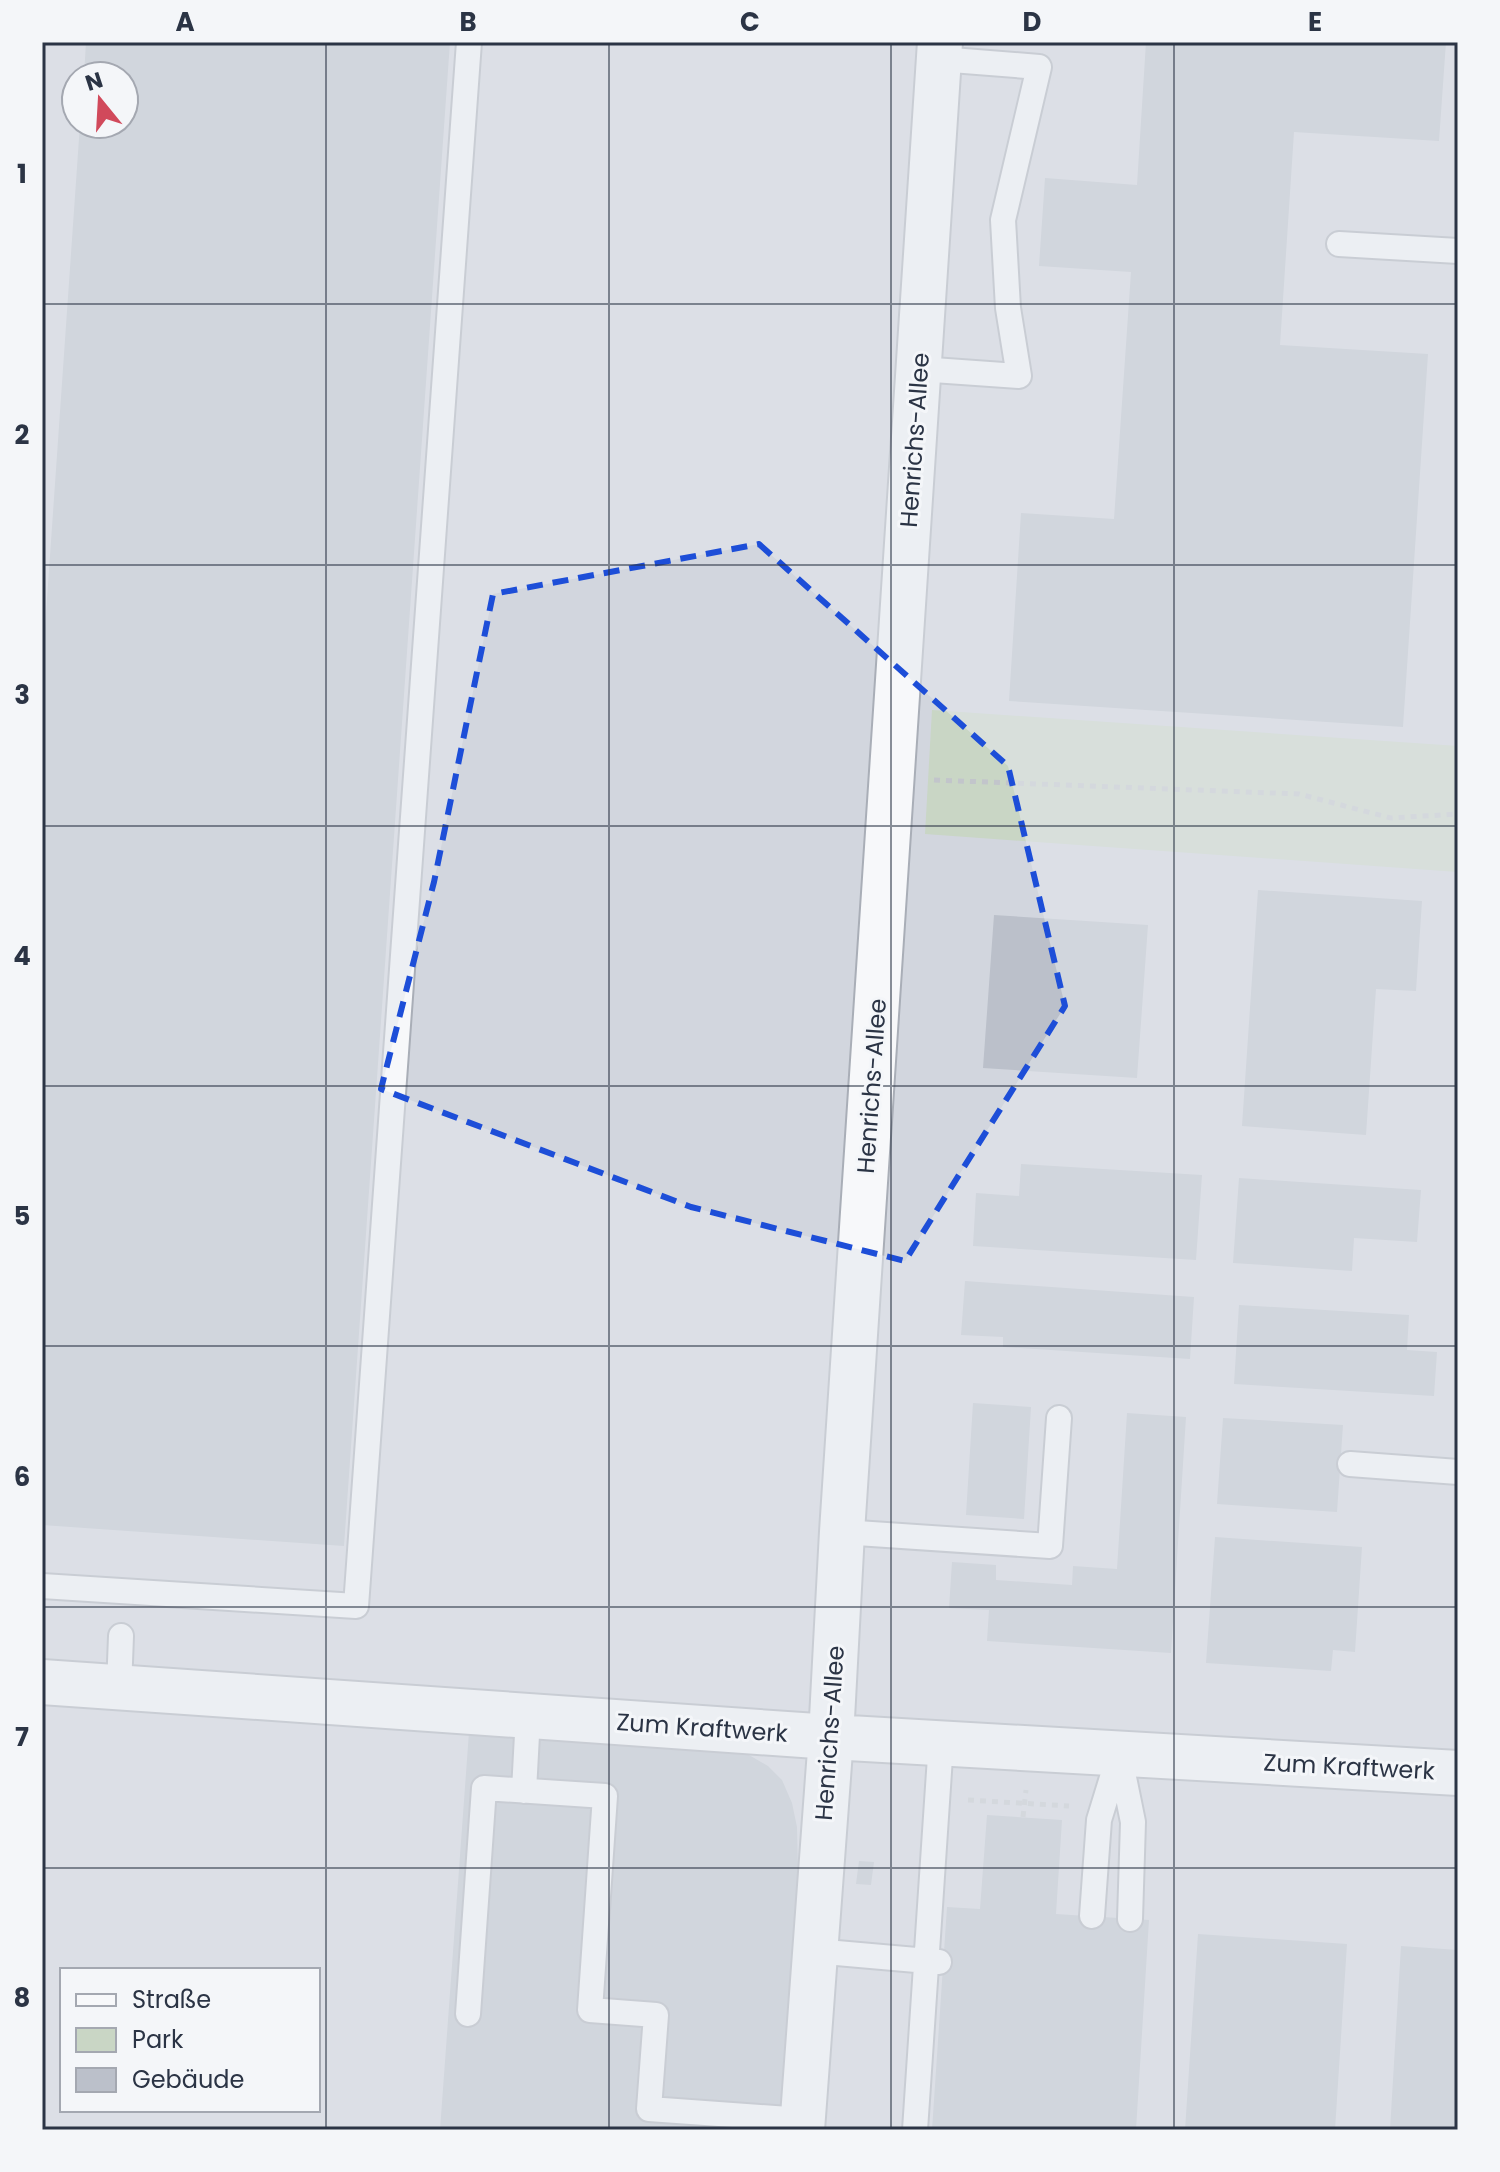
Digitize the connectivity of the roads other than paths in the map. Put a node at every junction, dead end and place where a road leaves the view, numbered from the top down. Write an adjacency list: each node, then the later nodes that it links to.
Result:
1 (469, 42): 10 (lane)
2 (939, 51): 5 (street, Henrichs-Allee); 5 (lane)
3 (1339, 244): 4 (lane)
4 (1458, 251)
5 (919, 369): 9 (street, Henrichs-Allee)
6 (1059, 1418): 9 (lane)
7 (1350, 1464): 8 (lane)
8 (1458, 1472)
9 (842, 1532): 15 (street, Henrichs-Allee)
10 (42, 1586)
11 (121, 1636): 13 (lane)
12 (42, 1682): 13 (street, Zum Kraftwerk)
13 (119, 1688): 14 (street, Zum Kraftwerk)
14 (528, 1716): 15 (street, Zum Kraftwerk); 19 (lane)
15 (831, 1737): 16 (street, Zum Kraftwerk); 22 (street, Henrichs-Allee)
16 (941, 1742): 17 (street, Zum Kraftwerk); 23 (lane)
17 (1119, 1753): 18 (street, Zum Kraftwerk); 20 (lane); 21 (lane)
18 (1458, 1773)
19 (524, 1791): 24 (lane); 25 (lane)
20 (1092, 1916)
21 (1130, 1919)
22 (814, 1951): 23 (lane); 26 (street, Henrichs-Allee)
23 (934, 1962): 27 (lane)
24 (468, 2014)
25 (694, 2121): 26 (lane)
26 (802, 2125)
27 (915, 2130)

